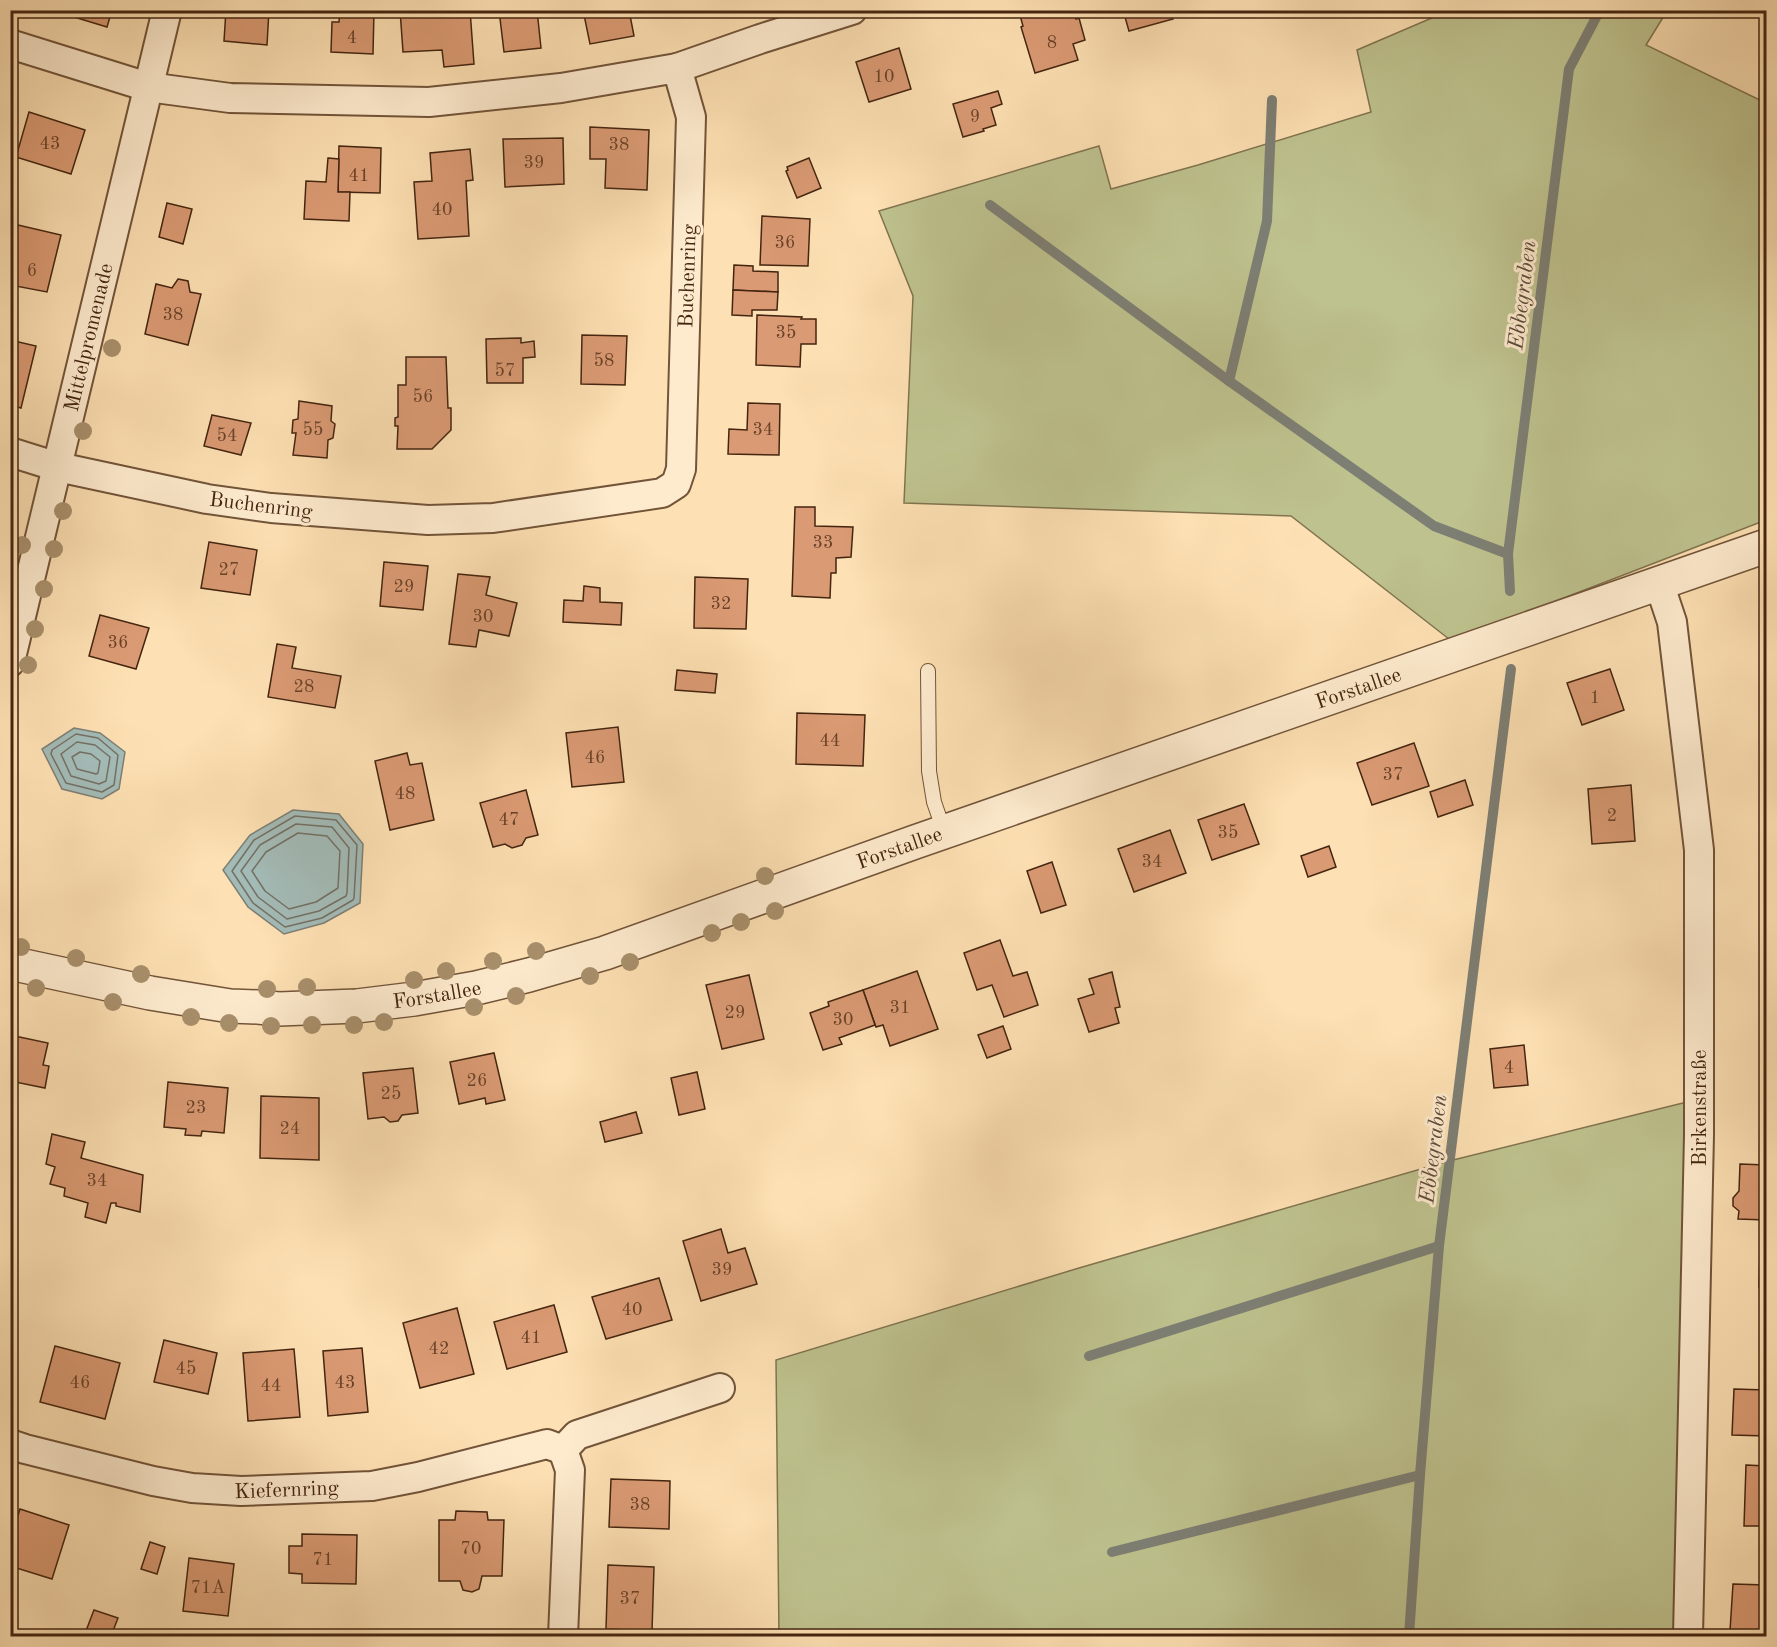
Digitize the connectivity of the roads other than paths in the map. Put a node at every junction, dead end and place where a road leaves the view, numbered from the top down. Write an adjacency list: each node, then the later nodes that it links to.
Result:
1 (167, 10): 5 (street, Mittelpromenade)
2 (852, 10): 4 (street)
3 (10, 44): 5 (street)
4 (676, 68): 5 (street); 7 (street, Buchenring)
5 (148, 87): 7 (street, Mittelpromenade)
6 (10, 452): 7 (street, Buchenring)
7 (58, 467): 10 (street, Mittelpromenade)
8 (1767, 546): 9 (street, Forstallee)
9 (1659, 583): 12 (street, Forstallee); 18 (street, Birkenstraße)
10 (10, 662)
11 (928, 671): 12 (lane)
12 (944, 831): 13 (street, Forstallee)
13 (10, 963)
14 (720, 1388): 16 (street)
15 (10, 1443): 16 (street, Kiefernring)
16 (563, 1450): 17 (street)
17 (563, 1636)
18 (1688, 1636)

